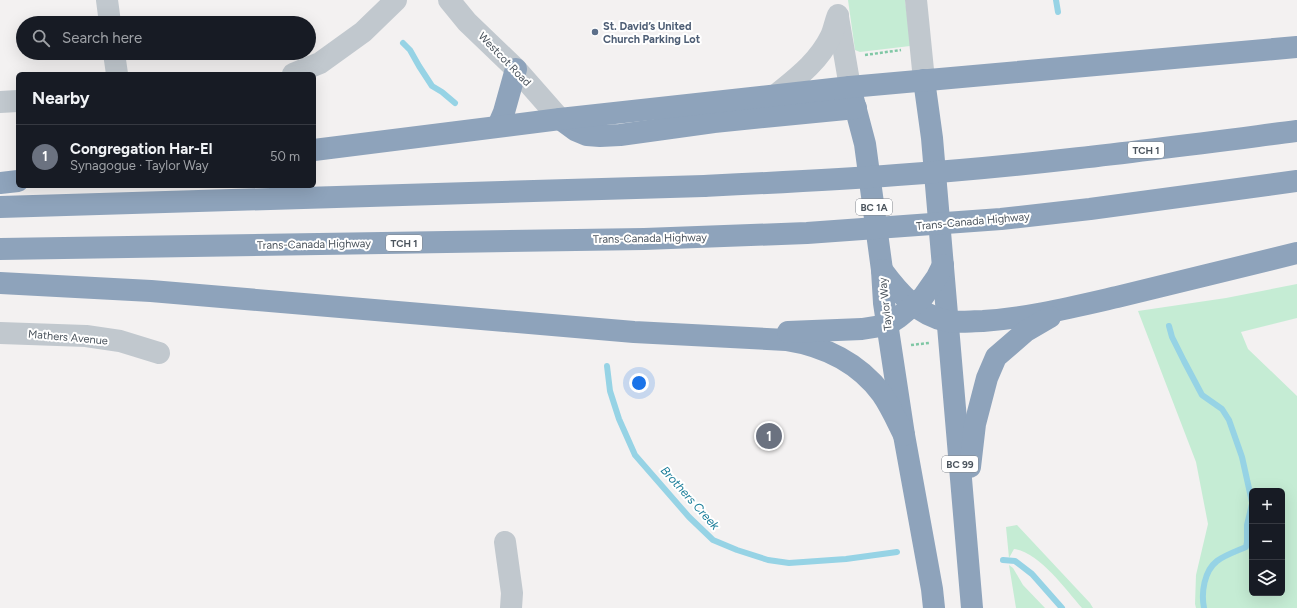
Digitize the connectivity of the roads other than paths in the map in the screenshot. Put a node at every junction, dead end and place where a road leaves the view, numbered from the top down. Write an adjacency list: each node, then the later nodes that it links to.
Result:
1 (107, 0): 6 (street)
2 (396, 0): 11 (street)
3 (449, 0): 9 (street, Westcot Road)
4 (916, 0): 12 (street)
5 (837, 8): 13 (street, Taylor Way); 14 (street)
6 (109, 16)
7 (1297, 48): 12 (highway)
8 (115, 60): 10 (street)
9 (516, 69): 18 (street, Westcot Road); 19 (highway)
10 (117, 72)
11 (298, 72)
12 (924, 80): 13 (highway); 28 (highway, BC 99)
13 (850, 87): 14 (highway); 17 (highway, Taylor Way / BC 1A)
14 (777, 94): 18 (highway)
15 (16, 101): 16 (street)
16 (0, 102)
17 (856, 108): 18 (highway); 29 (highway, Taylor Way / BC 1A)
18 (560, 119): 19 (highway)
19 (498, 126): 21 (highway)
20 (1297, 131): 25 (highway, TCH 1)
21 (316, 150)
22 (16, 181): 24 (highway)
23 (1297, 181): 26 (highway, Trans-Canada Highway / TCH 1)
24 (0, 183)
25 (0, 207)
26 (0, 249)
27 (1297, 253): 32 (highway)
28 (943, 264): 31 (highway); 33 (highway, BC 99)
29 (882, 270): 31 (highway); 34 (highway, Taylor Way / BC 1A)
30 (0, 283): 36 (highway)
31 (913, 305): 33 (highway); 34 (highway)
32 (1068, 309): 33 (highway); 39 (highway)
33 (947, 321): 39 (highway, BC 99)
34 (887, 325): 36 (highway); 38 (highway, Taylor Way / BC 1A)
35 (0, 333): 37 (street, Mathers Avenue)
36 (701, 335): 38 (highway)
37 (159, 353)
38 (904, 434): 42 (highway, Taylor Way)
39 (966, 533): 43 (highway, BC 99)
40 (505, 542): 41 (street)
41 (512, 608)
42 (934, 608)
43 (972, 608)

